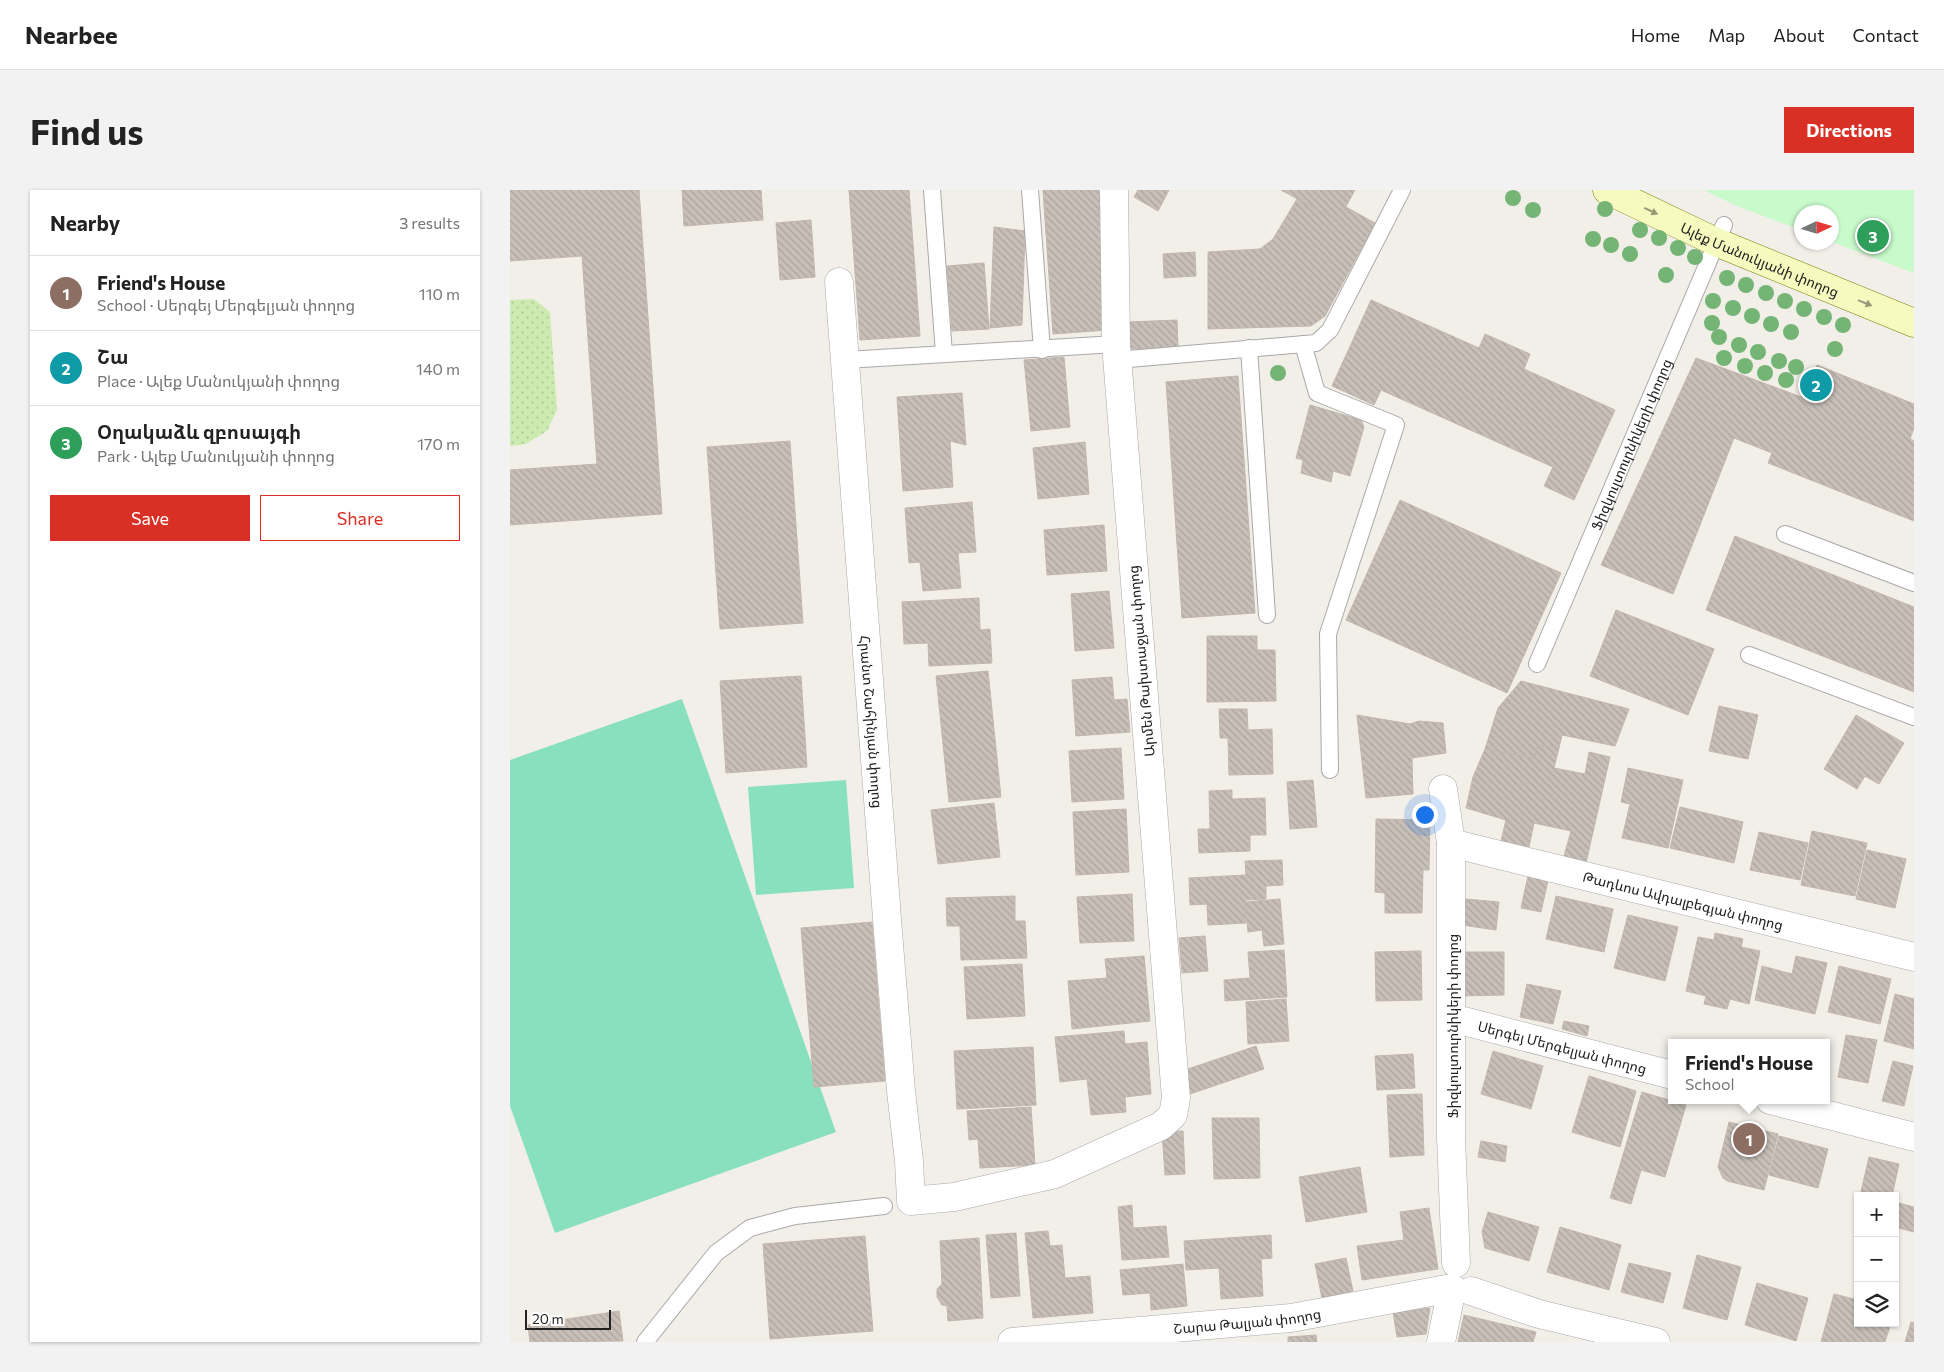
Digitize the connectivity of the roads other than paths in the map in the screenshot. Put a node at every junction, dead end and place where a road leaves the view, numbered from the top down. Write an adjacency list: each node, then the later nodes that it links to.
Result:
1 (932, 190): 15 (lane)
2 (1030, 190): 13 (lane)
3 (1114, 190): 14 (street, Արմեն Թախտաջյան փողոց)
4 (1402, 190): 11 (lane)
5 (1608, 190): 7 (street, Ալեք Մանուկյանի փողոց, one-way to 7)
6 (1649, 190): 7 (street, Ալեք Մանուկյանի փողոց)
7 (1720, 233): 9 (street, Ալեք Մանուկյանի փողոց); 10 (street, Ալեք Մանուկյանի փողոց, one-way to 10); 21 (lane, Ֆիզկուլտուրնիկերի փողոց)
8 (839, 282): 16 (street, Հրանտ Շահինյան փողոց)
9 (1914, 303)
10 (1914, 323)
11 (1303, 344): 12 (lane); 23 (lane)
12 (1249, 348): 14 (lane); 19 (lane)
13 (1042, 350): 14 (lane); 15 (lane)
14 (1116, 352): 30 (street, Արմեն Թախտաջյան փողոց)
15 (944, 354): 16 (lane)
16 (845, 360): 30 (street, Հրանտ Շահինյան փողոց)
17 (1785, 534): 18 (lane)
18 (1914, 583)
19 (1267, 615)
20 (1749, 655): 22 (lane)
21 (1537, 664)
22 (1914, 717)
23 (1330, 770)
24 (1443, 789): 25 (street, Ֆիզկուլտուրնիկերի փողոց)
25 (1451, 843): 26 (street, Թադևոս Ավդալբեգյան փողոց); 27 (street, Ֆիզկուլտուրնիկերի փողոց)
26 (1914, 957)
27 (1452, 1018): 28 (street, Սերգեյ Մերգելյան փողոց); 33 (street, Ֆիզկուլտուրնիկերի փողոց)
28 (1668, 1074)
29 (1786, 1104): 31 (street)
30 (1161, 1126)
31 (1914, 1137)
32 (884, 1206): 34 (lane)
33 (1459, 1281): 35 (street, Շարա Թալյան փողոց); 36 (street, Ֆիզկուլտուրնիկերի փողոց); 37 (street, Շարա Թալյան փողոց)
34 (645, 1342)
35 (1012, 1342)
36 (1441, 1342)
37 (1656, 1342)

